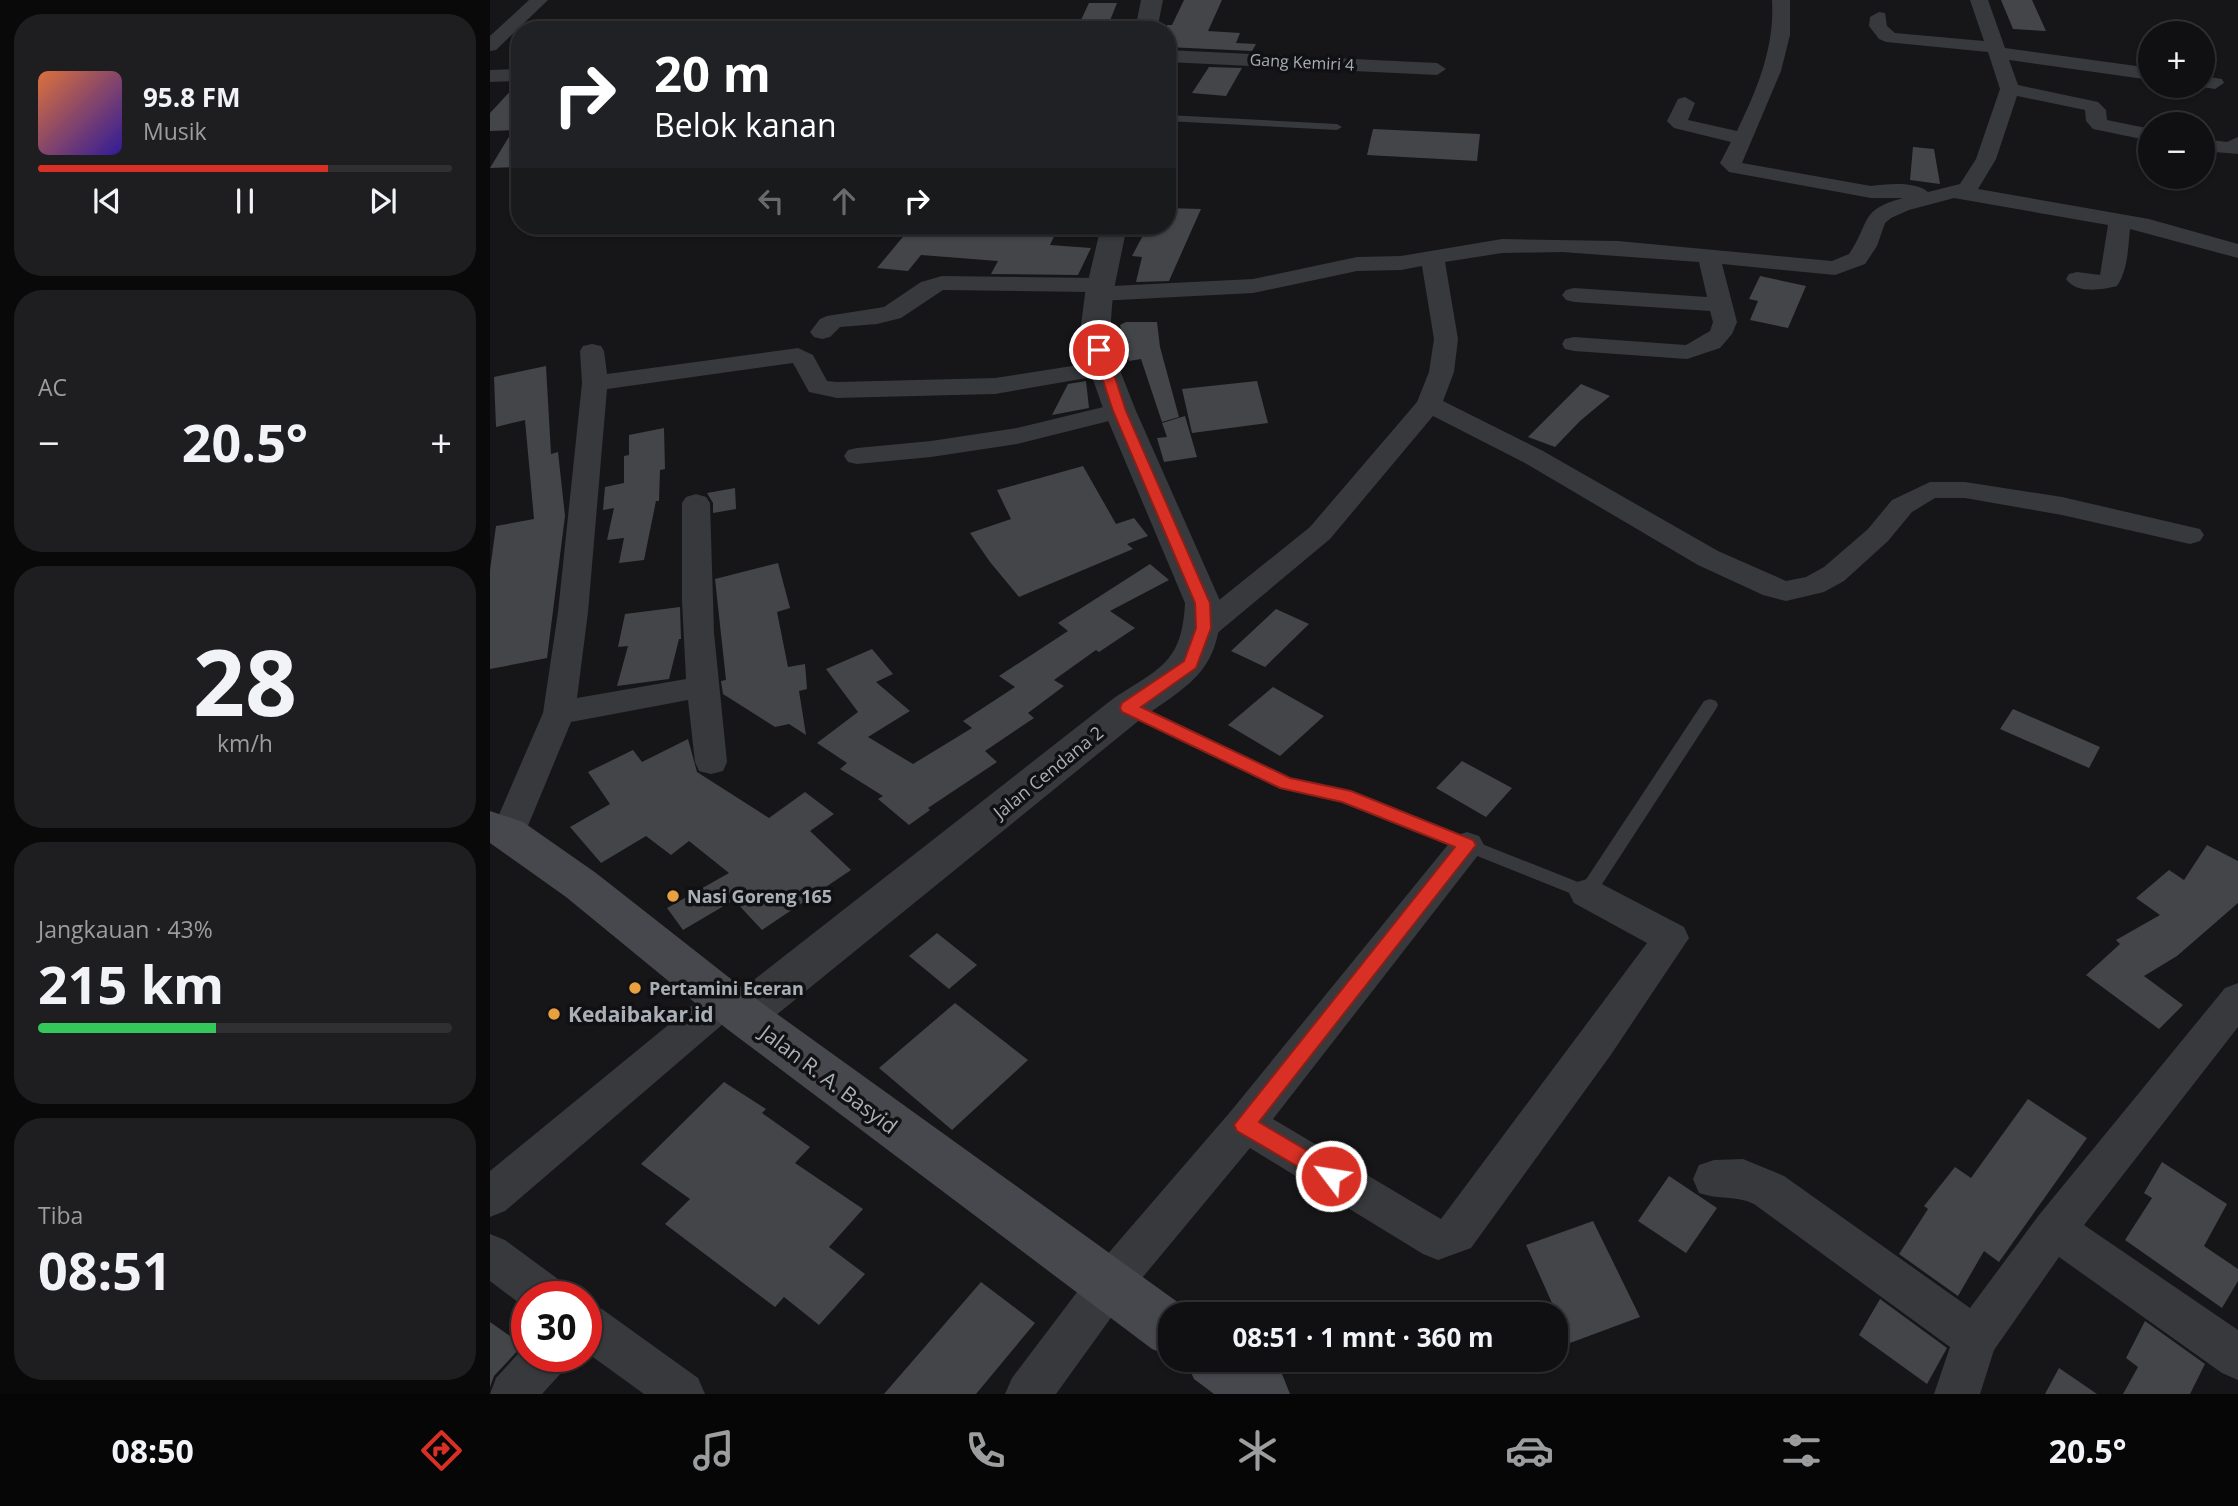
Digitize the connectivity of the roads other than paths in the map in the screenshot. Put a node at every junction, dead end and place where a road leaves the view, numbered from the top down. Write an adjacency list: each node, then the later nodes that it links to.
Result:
1 (540, 0): 6 (street)
2 (1152, 0): 7 (street)
3 (1781, 0): 21 (street)
4 (1979, 0): 10 (street)
5 (1879, 17): 10 (street)
6 (517, 21)
7 (1148, 21)
8 (511, 27): 9 (street)
9 (490, 46)
10 (1996, 50): 13 (street); 16 (street)
11 (1176, 56): 12 (street, Gang Kemiri 4)
12 (1437, 69)
13 (2138, 72)
14 (511, 75): 15 (street)
15 (490, 76)
16 (2010, 89): 20 (street); 24 (street)
17 (1685, 103): 21 (street)
18 (1176, 118): 19 (lane)
19 (1337, 127)
20 (2138, 132)
21 (1743, 139): 24 (street)
22 (2215, 146): 23 (street)
23 (2236, 147)
24 (1948, 194): 25 (street); 28 (street)
25 (2120, 220): 27 (street); 30 (street)
26 (1112, 235): 31 (street, Jalan Cendana 2)
27 (2238, 251)
28 (1708, 255): 29 (street); 33 (street)
29 (1434, 257): 31 (street); 39 (street)
30 (2077, 279)
31 (1100, 289): 34 (street); 37 (street, Jalan Cendana 2)
32 (1574, 295): 33 (street)
33 (1722, 305): 35 (street)
34 (822, 332)
35 (1574, 344)
36 (592, 351): 38 (street)
37 (1104, 368): 38 (street); 40 (street, Jalan Cendana 2)
38 (596, 383): 48 (street)
39 (1429, 404): 43 (street); 44 (street)
40 (1120, 411): 41 (street); 44 (street, Jalan Cendana 2)
41 (857, 456)
42 (696, 503): 45 (street)
43 (2190, 534)
44 (1204, 628): 47 (street, Jalan Cendana 2)
45 (701, 687): 48 (street); 49 (street)
46 (1710, 705): 52 (lane)
47 (1128, 708): 51 (lane); 54 (street, Jalan Cendana 2)
48 (559, 713): 50 (street)
49 (710, 762)
50 (499, 830): 54 (main road, Jalan R. A. Basyid)
51 (1467, 845): 52 (lane); 55 (street)
52 (1587, 893): 55 (street)
53 (2238, 999): 58 (street)
54 (733, 1008): 57 (street); 61 (main road, Jalan R. A. Basyid)
55 (1245, 1125): 61 (street)
56 (1714, 1179): 64 (street)
57 (490, 1197)
58 (2054, 1229): 64 (street); 65 (street)
59 (490, 1255): 60 (street)
60 (525, 1281)
61 (1108, 1286): 62 (main road, Jalan R. A. Basyid); 70 (street)
62 (1158, 1321)
63 (602, 1336): 69 (street)
64 (1975, 1338): 72 (street)
65 (2238, 1357)
66 (532, 1372): 68 (street)
67 (1230, 1372): 71 (main road)
68 (512, 1394)
69 (682, 1394)
70 (1028, 1394)
71 (1262, 1394)
72 (1957, 1394)

